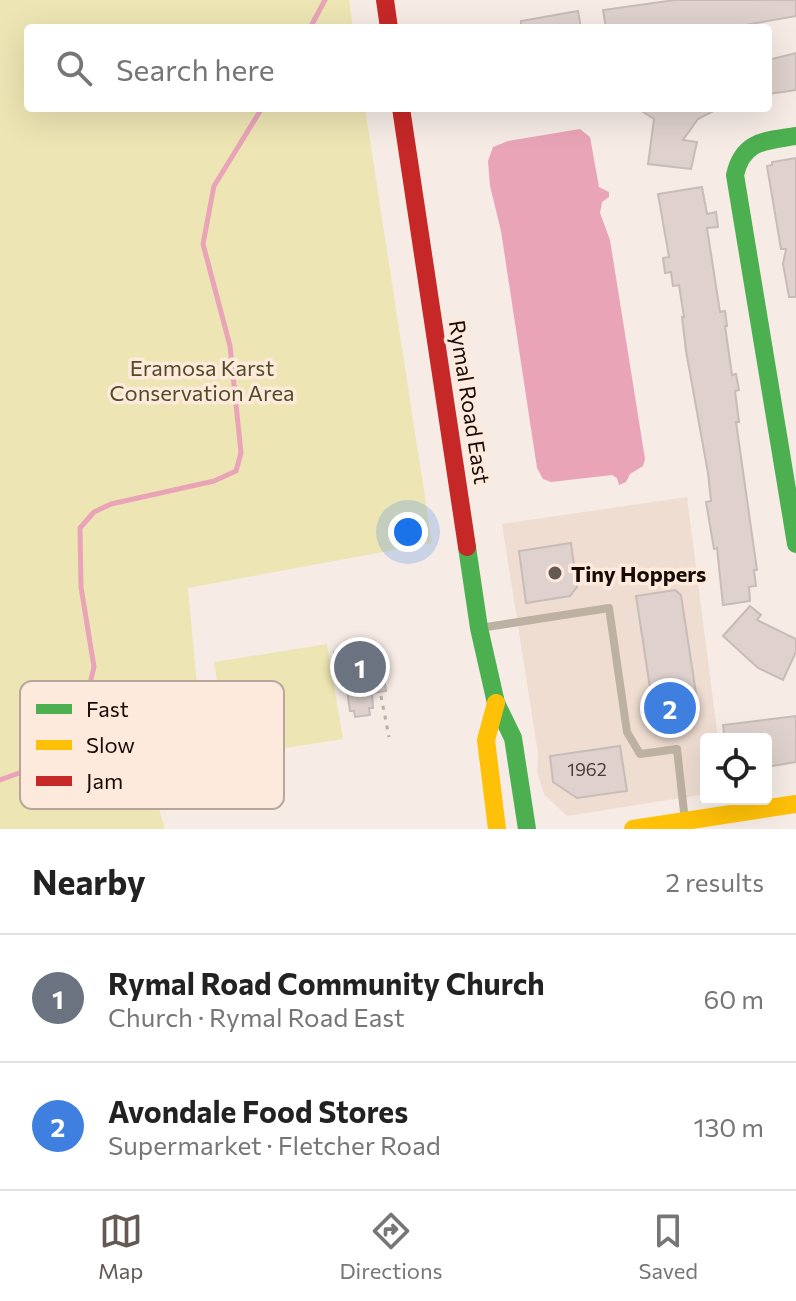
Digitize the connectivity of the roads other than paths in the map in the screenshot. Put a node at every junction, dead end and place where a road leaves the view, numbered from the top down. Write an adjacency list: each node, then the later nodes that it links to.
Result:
1 (385, 0): 2 (main road)
2 (388, 24)
3 (402, 112): 6 (main road, Rymal Road East)
4 (796, 136): 5 (main road)
5 (796, 544)
6 (479, 628): 7 (main road, Rymal Road East); 9 (lane)
7 (496, 703): 10 (main road, Rymal Road East); 11 (main road, Rymal Road East)
8 (796, 804): 9 (main road)
9 (685, 821): 12 (main road)
10 (497, 829)
11 (527, 829)
12 (633, 829)

